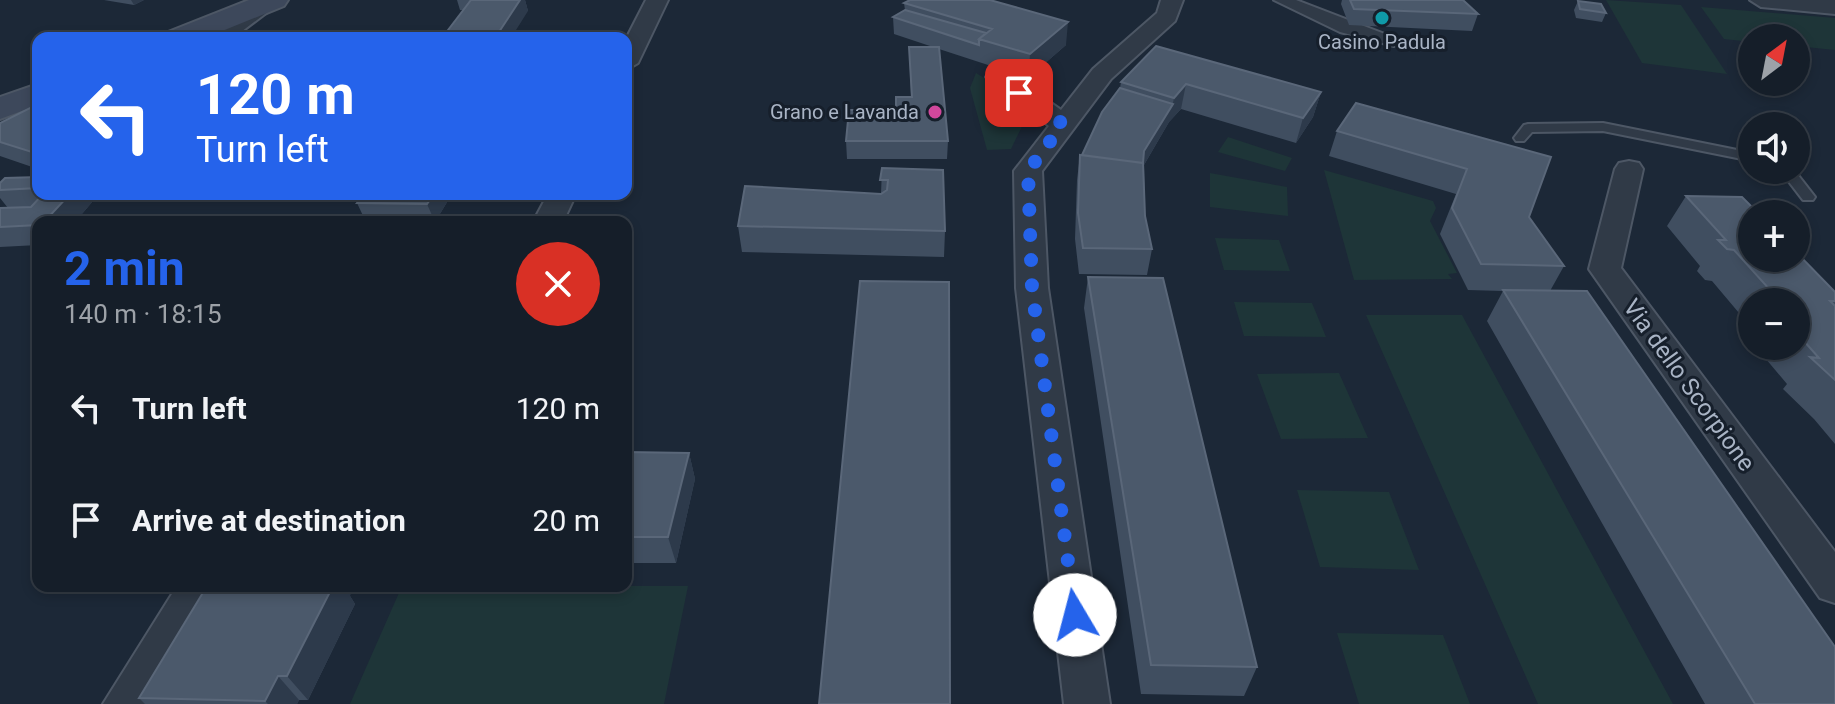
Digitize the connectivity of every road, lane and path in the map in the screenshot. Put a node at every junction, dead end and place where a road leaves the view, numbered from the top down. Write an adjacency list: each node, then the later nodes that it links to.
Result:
1 (657, 0): 10 (street)
2 (1282, 0): 9 (street)
3 (1761, 0): 5 (street)
4 (270, 2): 7 (main road); 8 (street)
5 (1835, 7)
6 (1170, 8): 15 (street)
7 (194, 32)
8 (227, 32)
9 (1394, 41)
10 (632, 51)
11 (998, 77): 15 (street)
12 (32, 96): 13 (main road)
13 (0, 109)
14 (32, 115): 16 (street)
15 (1063, 124): 25 (street)
16 (0, 133)
17 (1520, 138): 18 (lane)
18 (1738, 154)
19 (1629, 169): 22 (street, Via dello Scorpione)
20 (1798, 184): 21 (lane)
21 (1808, 197)
22 (1835, 585)
23 (196, 592): 24 (street)
24 (126, 704)
25 (1087, 704)

